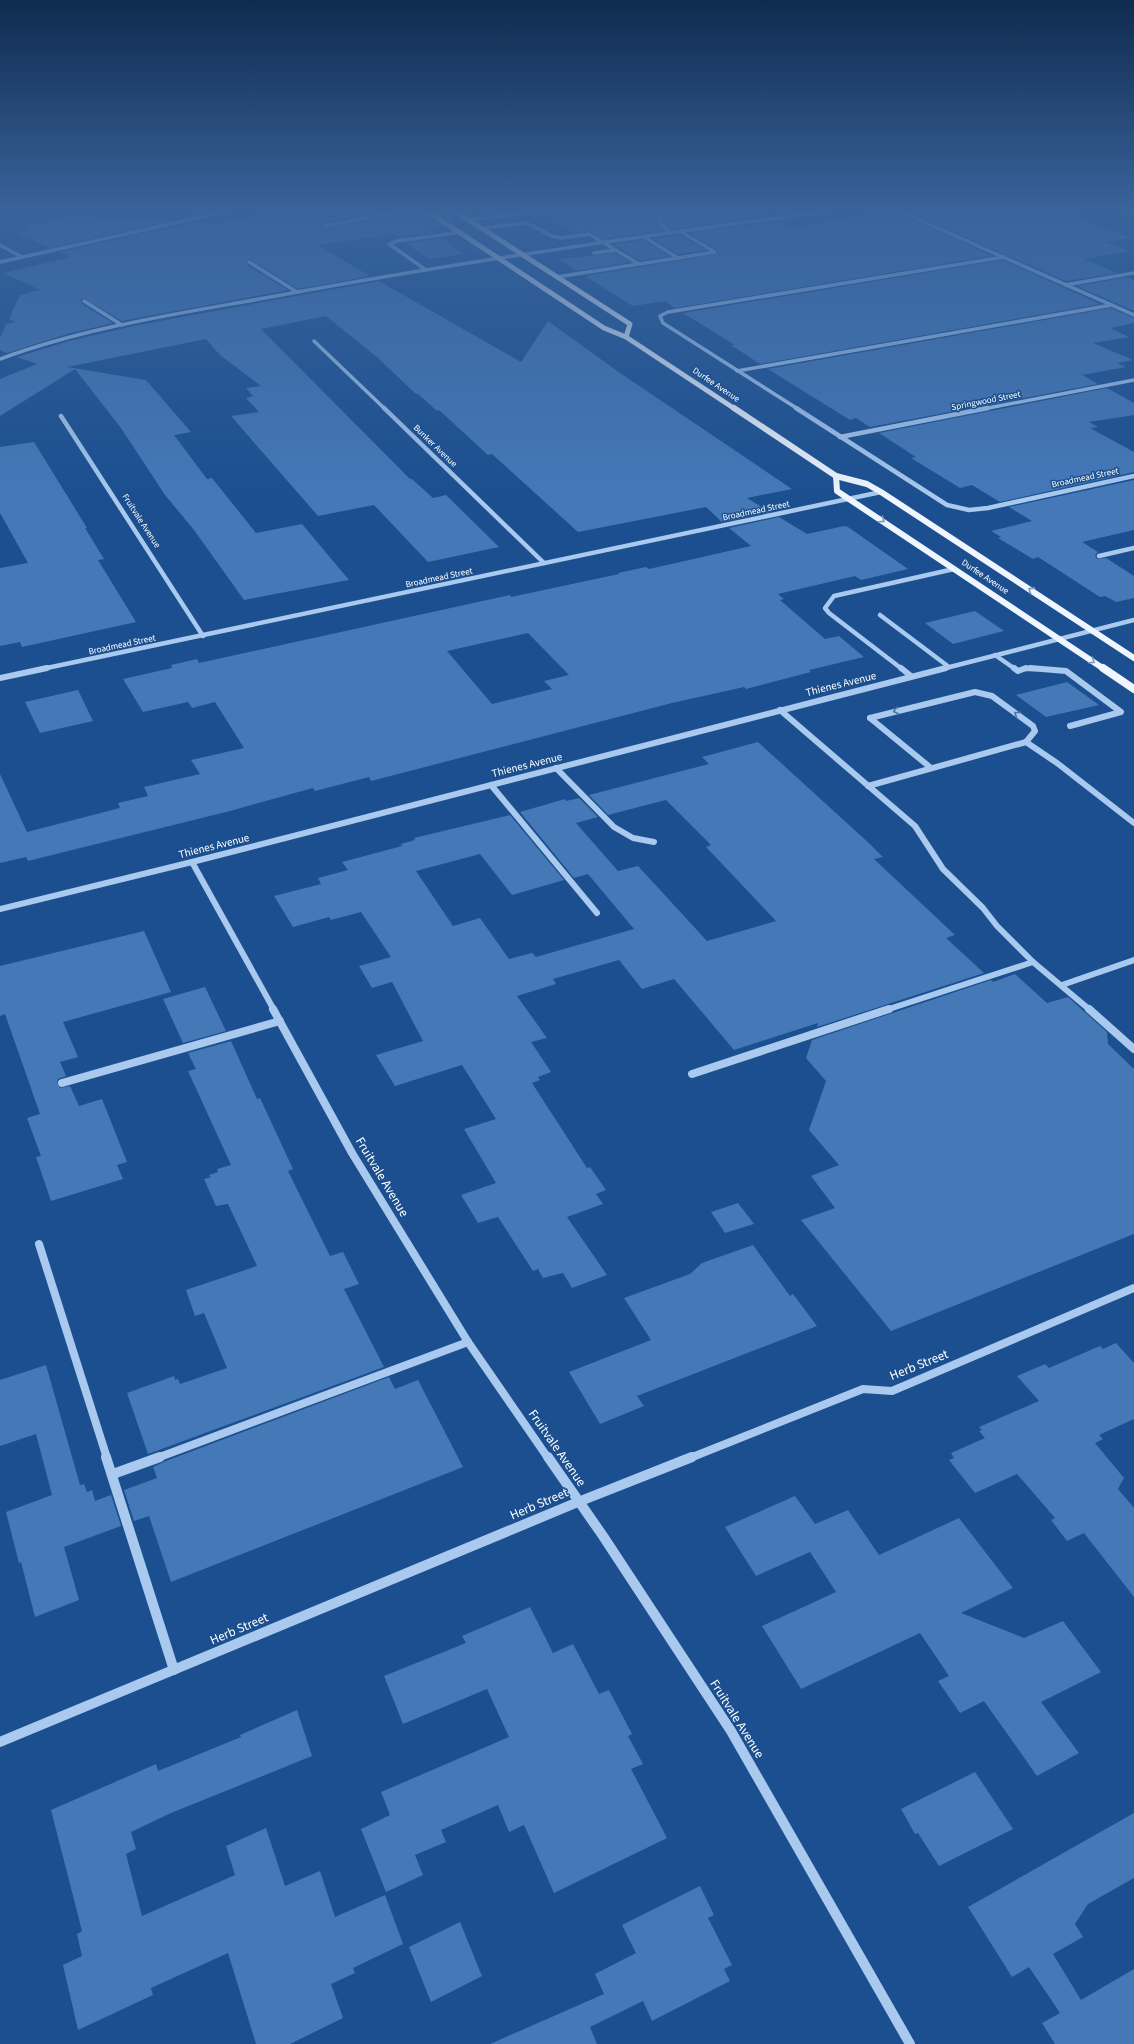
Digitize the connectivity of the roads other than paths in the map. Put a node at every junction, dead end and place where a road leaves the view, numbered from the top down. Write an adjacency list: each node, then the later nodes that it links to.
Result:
1 (93, 306): 11 (street)
2 (221, 306): 11 (street)
3 (572, 306): 12 (main road, Durfee Avenue)
4 (603, 306): 12 (main road)
5 (702, 306): 15 (street)
6 (1104, 306): 15 (street)
7 (1115, 306): 9 (street)
8 (1134, 310): 9 (street)
9 (1125, 311): 10 (street)
10 (1134, 315)
11 (122, 325): 14 (street)
12 (626, 337): 19 (main road, Durfee Avenue)
13 (314, 341): 25 (street, Bunker Avenue)
14 (0, 359)
15 (737, 371): 18 (street)
16 (1134, 380): 18 (street, Springwood Street)
17 (61, 416): 30 (street, Fruitvale Avenue)
18 (840, 437): 20 (street, Broadmead Street)
19 (836, 476): 21 (main road, Durfee Avenue); 22 (main road, Durfee Avenue)
20 (1134, 476)
21 (881, 492): 22 (street, Broadmead Street); 29 (main road, Durfee Avenue, one-way to 21)
22 (849, 499): 25 (street, Broadmead Street); 26 (main road, Durfee Avenue, one-way to 26)
23 (1134, 548): 24 (street)
24 (1099, 556)
25 (544, 563): 30 (street, Broadmead Street)
26 (954, 569): 31 (main road, Durfee Avenue); 35 (street)
27 (880, 615): 34 (street)
28 (1134, 620): 29 (street)
29 (1092, 631): 31 (street, Thienes Avenue); 33 (main road, Durfee Avenue)
30 (203, 636): 36 (street, Broadmead Street)
31 (1059, 639): 32 (street, Thienes Avenue); 37 (main road, Durfee Avenue, one-way to 37)
32 (995, 655): 34 (street, Thienes Avenue); 39 (street)
33 (1134, 658)
34 (949, 666): 35 (street, Thienes Avenue)
35 (911, 676): 38 (street, Thienes Avenue)
36 (0, 678)
37 (1134, 689)
38 (780, 710): 41 (street, Thienes Avenue); 44 (street)
39 (1070, 726)
40 (1026, 742): 42 (street); 42 (street, one-way to 42); 45 (street)
41 (556, 768): 43 (street, Thienes Avenue); 46 (street)
42 (931, 768): 44 (street)
43 (491, 785): 47 (street, Thienes Avenue); 49 (street)
44 (868, 786): 51 (street)
45 (1134, 823)
46 (654, 842)
47 (192, 862): 48 (street, Thienes Avenue); 53 (street, Fruitvale Avenue)
48 (0, 909)
49 (597, 913)
50 (1134, 960): 52 (street)
51 (1033, 962): 52 (street); 55 (street)
52 (1062, 985): 54 (street)
53 (280, 1021): 56 (street); 59 (street, Fruitvale Avenue)
54 (1134, 1049)
55 (692, 1074)
56 (62, 1082)
57 (40, 1244): 60 (street)
58 (1134, 1288): 61 (street, Herb Street)
59 (468, 1342): 60 (street); 61 (street, Fruitvale Avenue)
60 (113, 1474): 62 (street)
61 (578, 1502): 62 (street, Herb Street); 64 (street, Fruitvale Avenue)
62 (174, 1670): 63 (street, Herb Street)
63 (0, 1742)
64 (910, 2044)

